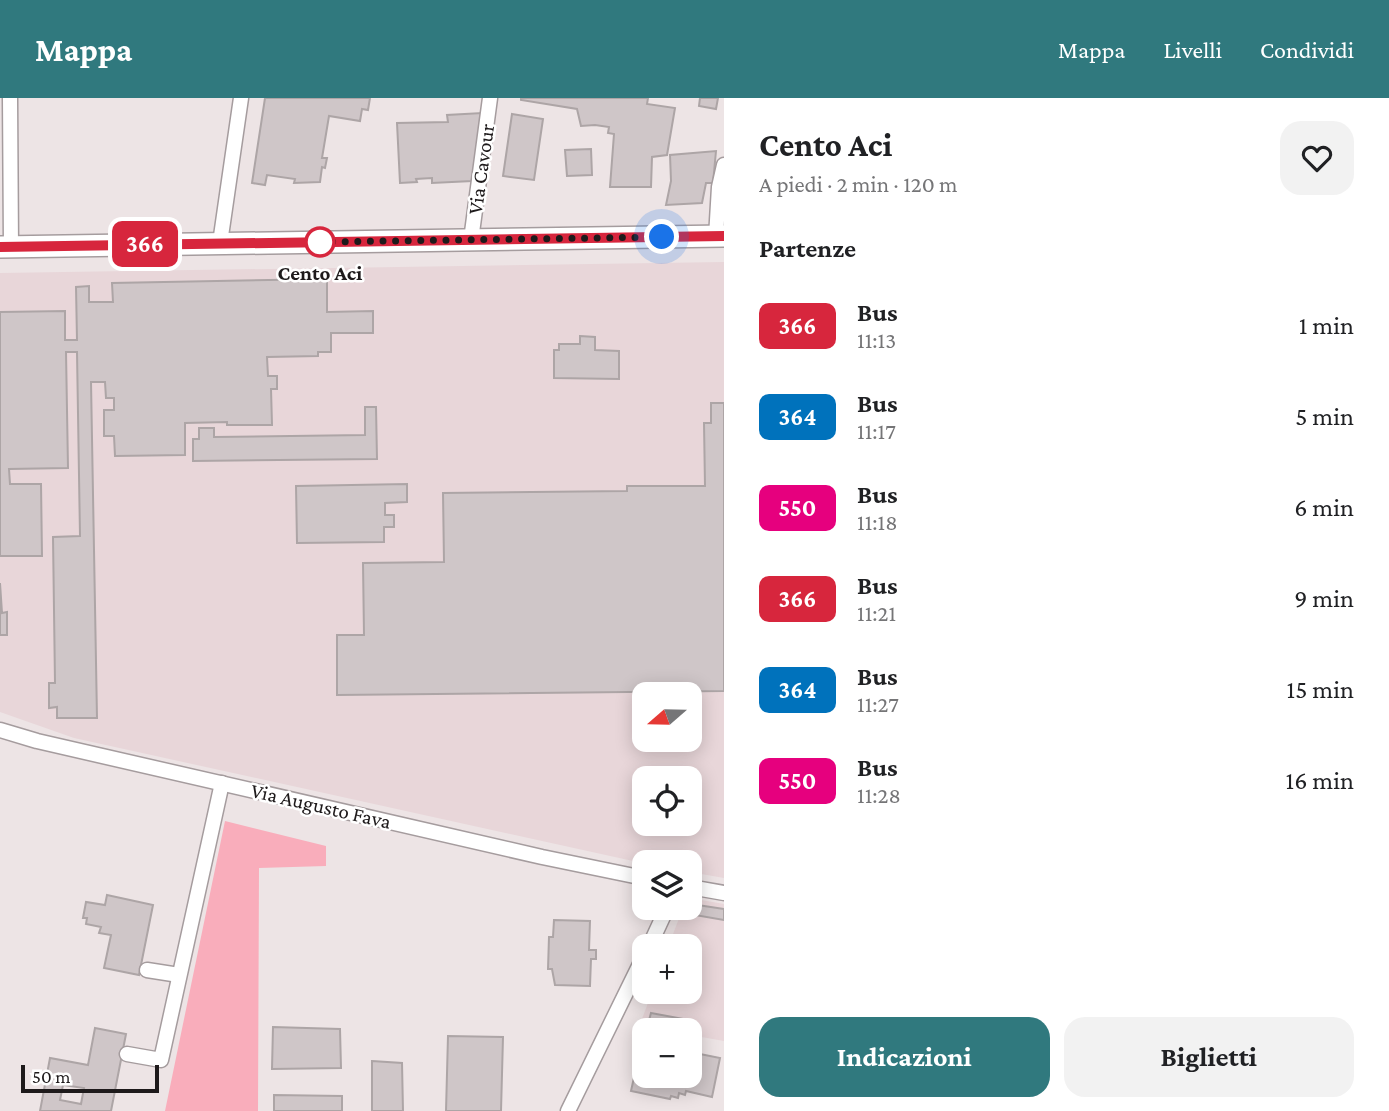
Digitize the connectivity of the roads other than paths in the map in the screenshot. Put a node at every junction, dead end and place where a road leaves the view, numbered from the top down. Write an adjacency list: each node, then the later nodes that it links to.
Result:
1 (10, 98): 8 (street)
2 (241, 98): 7 (street)
3 (491, 98): 6 (street, Via Cavour)
4 (724, 165): 5 (street)
5 (720, 236): 6 (main road)
6 (471, 240): 7 (main road)
7 (220, 243): 8 (main road)
8 (6, 247)
9 (0, 730): 10 (street, Via Augusto Fava)
10 (222, 783): 11 (street, Via Augusto Fava); 15 (street)
11 (632, 876)
12 (702, 889): 13 (street)
13 (724, 893)
14 (147, 970): 15 (street)
15 (180, 975): 17 (street)
16 (632, 980): 18 (street)
17 (127, 1054)
18 (568, 1111)

